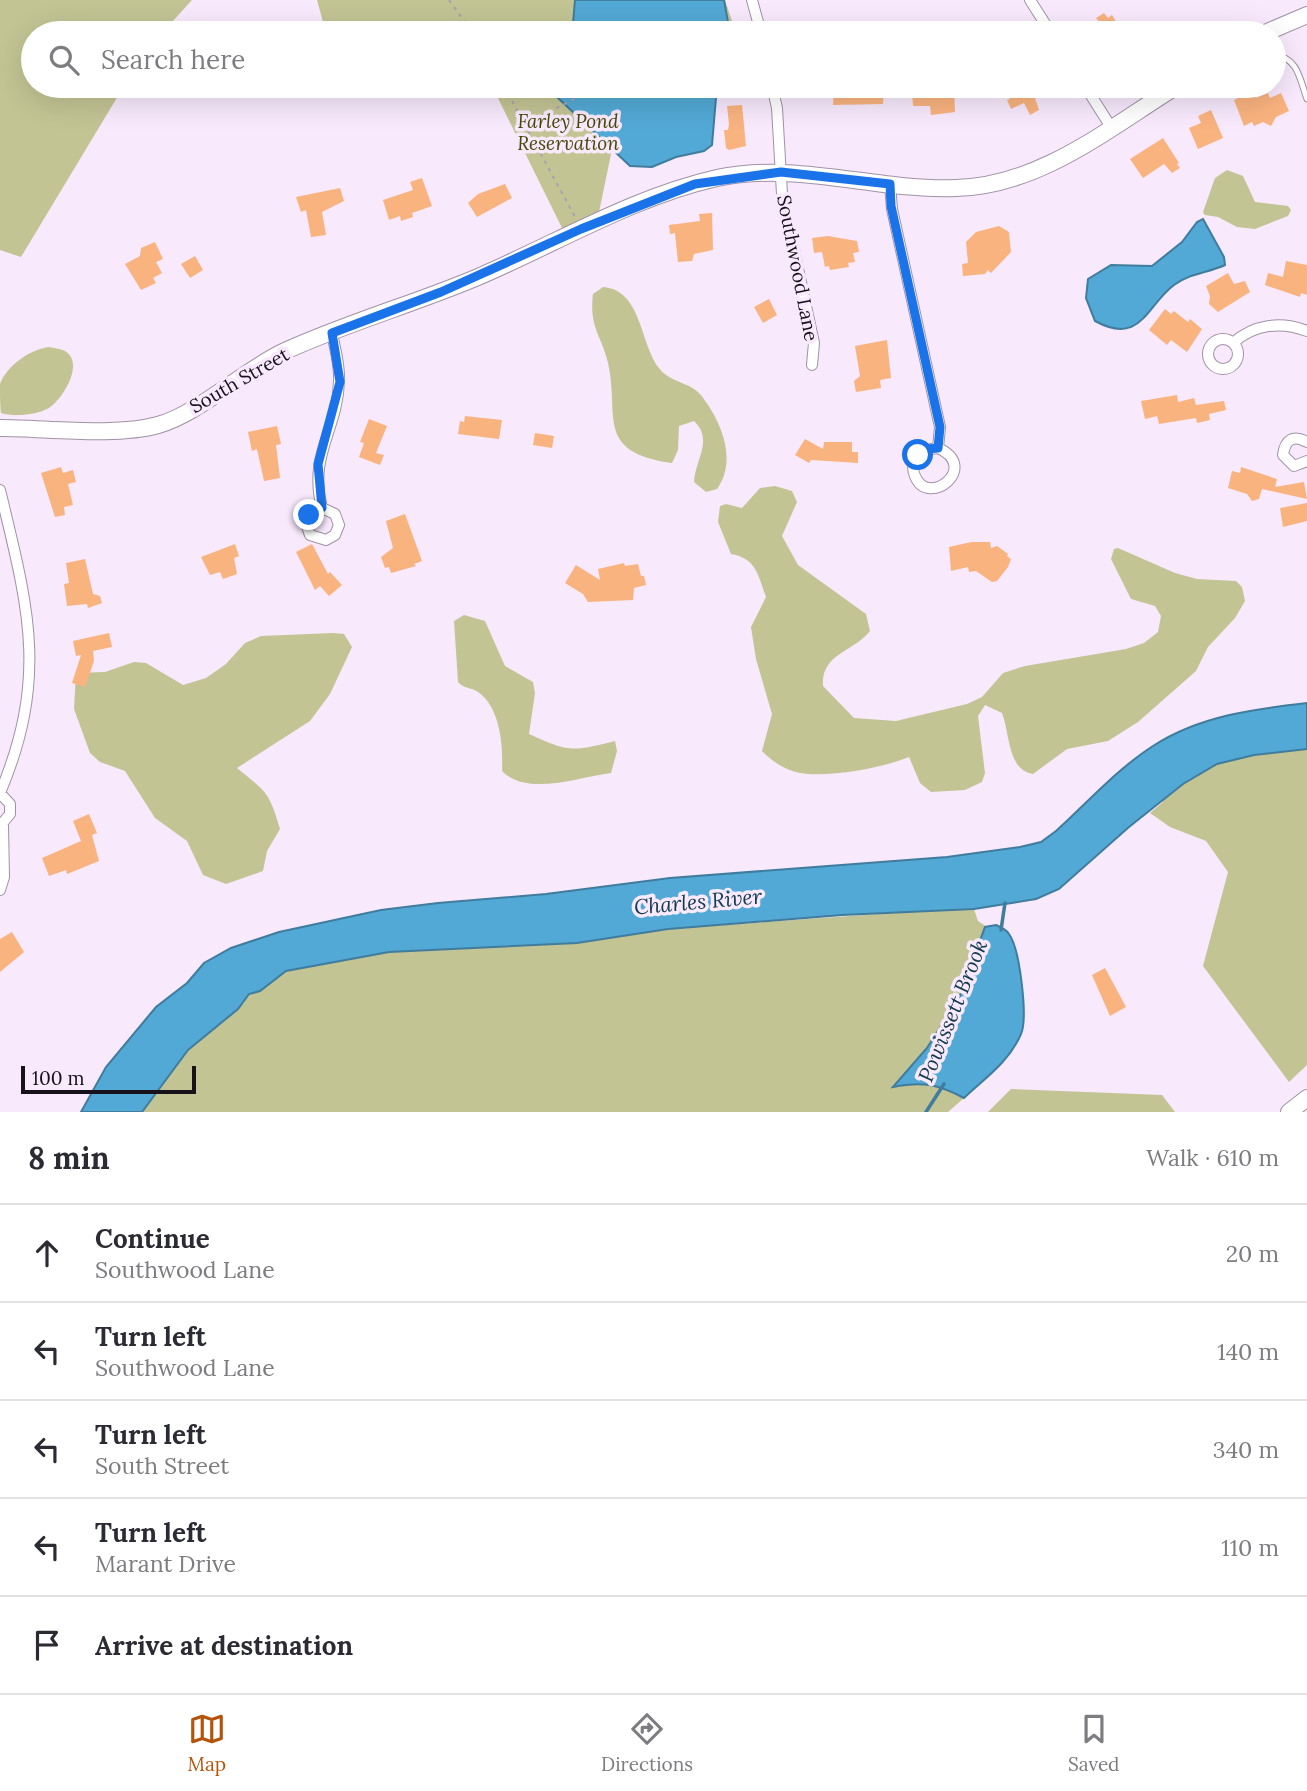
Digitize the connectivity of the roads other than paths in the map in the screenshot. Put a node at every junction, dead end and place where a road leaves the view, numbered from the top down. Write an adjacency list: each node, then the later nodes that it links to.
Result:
1 (752, 0): 4 (street)
2 (1030, 0): 5 (street)
3 (1307, 15): 6 (street)
4 (758, 21)
5 (1043, 21)
6 (1286, 24)
7 (1286, 59): 11 (lane)
8 (775, 98): 13 (street, Southwood Lane)
9 (1093, 98): 12 (street)
10 (1158, 98): 12 (street, South Street)
11 (1307, 99)
12 (1111, 127): 14 (street, South Street)
13 (781, 172): 14 (street, South Street); 16 (street, South Street); 18 (street, Southwood Lane)
14 (890, 184): 21 (street)
15 (1307, 331): 17 (street)
16 (332, 333): 19 (street, South Street); 24 (street)
17 (1233, 343)
18 (812, 365)
19 (0, 428)
20 (1307, 442): 22 (street)
21 (938, 448)
22 (1307, 461)
23 (0, 490): 25 (street)
24 (322, 508)
25 (0, 793): 26 (street)
26 (1, 826): 27 (street)
27 (0, 890)
28 (1307, 1100): 29 (street)
29 (1290, 1112)

